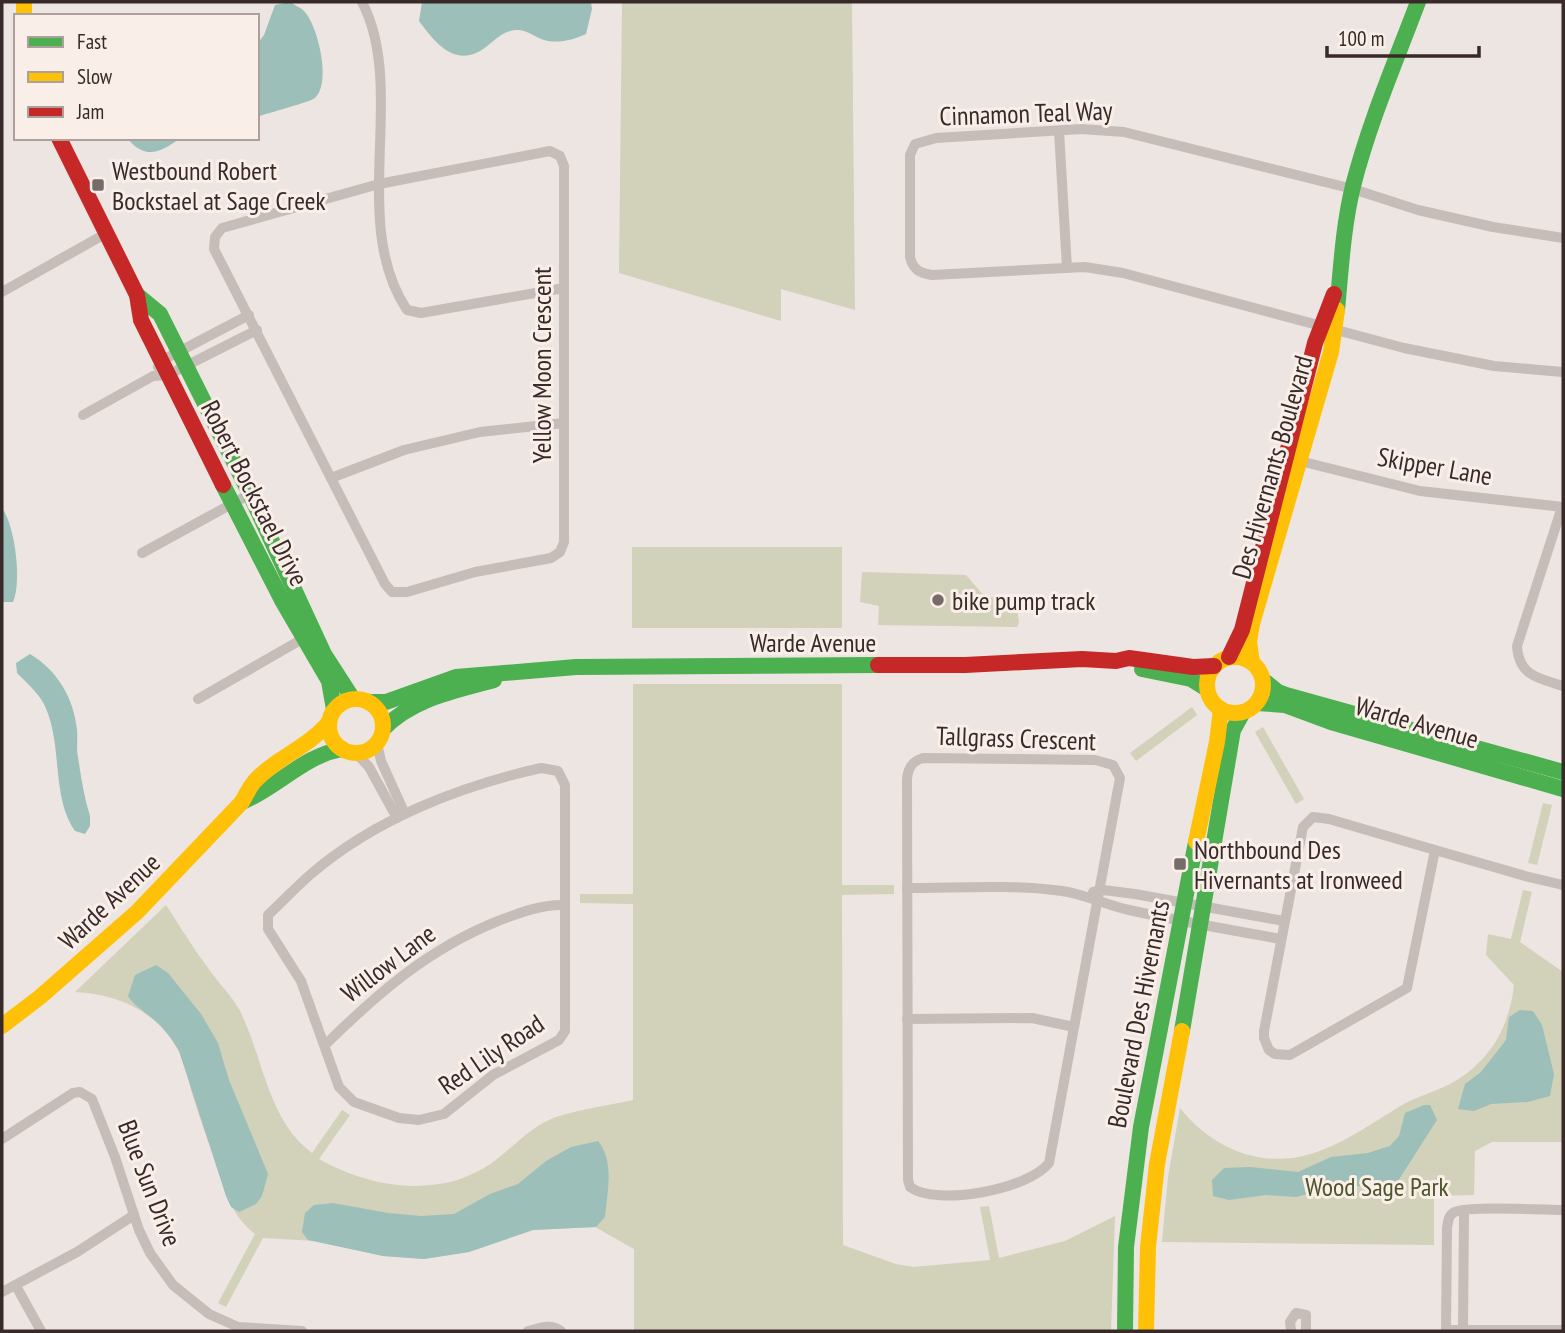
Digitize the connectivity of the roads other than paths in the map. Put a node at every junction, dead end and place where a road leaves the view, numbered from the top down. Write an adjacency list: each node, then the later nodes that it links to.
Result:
1 (362, 2): 5 (street)
2 (1418, 2): 6 (street, Des Hivernants Boulevard)
3 (1059, 131): 6 (street, Cinnamon Teal Way); 9 (street); 9 (street, Cinnamon Teal Way)
4 (60, 140): 7 (street, Robert Bockstael Drive)
5 (379, 184): 10 (street); 10 (street, Yellow Moon Crescent); 13 (street, Yellow Moon Crescent)
6 (1353, 189): 8 (street, Cinnamon Teal Way); 14 (street, Des Hivernants Boulevard)
7 (105, 234): 11 (street); 12 (street, Robert Bockstael Drive)
8 (1563, 238)
9 (1067, 268): 14 (street, Cinnamon Teal Way)
10 (564, 288): 20 (street, Yellow Moon Crescent)
11 (2, 292)
12 (137, 295): 16 (street, Robert Bockstael Drive); 17 (street, Robert Bockstael Drive)
13 (249, 315): 15 (street, Yellow Moon Crescent); 16 (street)
14 (1327, 328): 18 (street, Cinnamon Teal Way); 21 (street, Des Hivernants Boulevard); 28 (street, Des Hivernants Boulevard)
15 (257, 330): 16 (street); 22 (street, Yellow Moon Crescent)
16 (182, 359): 17 (street); 23 (street, Robert Bockstael Drive)
17 (161, 371): 19 (street); 24 (street, Robert Bockstael Drive)
18 (1563, 372)
19 (83, 415)
20 (564, 423): 22 (street); 22 (street, Yellow Moon Crescent)
21 (1300, 461): 25 (street, Skipper Lane); 30 (street, Des Hivernants Boulevard)
22 (331, 478)
23 (250, 494): 24 (street); 37 (street, Robert Bockstael Drive)
24 (231, 502): 26 (street); 27 (street, Robert Bockstael Drive)
25 (1563, 507): 34 (street)
26 (142, 553)
27 (304, 638): 36 (street); 41 (street, Robert Bockstael Drive)
28 (1229, 657): 30 (street); 31 (street)
29 (1116, 661): 31 (street, Warde Avenue); 32 (street, Warde Avenue); 35 (street, Warde Avenue)
30 (1252, 662): 33 (street)
31 (1213, 666): 35 (street)
32 (509, 673): 37 (street, Warde Avenue); 42 (street, Warde Avenue)
33 (1263, 680): 38 (street); 44 (street, Warde Avenue)
34 (1563, 686)
35 (1207, 689): 39 (street)
36 (198, 699)
37 (361, 701): 41 (street); 42 (street)
38 (1257, 703): 40 (street); 45 (street, Warde Avenue)
39 (1221, 709): 40 (street); 52 (street, Boulevard Des Hivernants)
40 (1243, 712): 54 (street, Boulevard Des Hivernants)
41 (332, 716): 43 (street); 46 (street, Warde Avenue)
42 (380, 736): 43 (street); 47 (street)
43 (349, 751): 46 (street, Warde Avenue); 47 (street)
44 (1563, 772)
45 (1563, 789)
46 (242, 802): 60 (street, Warde Avenue)
47 (401, 816): 53 (street, Red Lily Road); 62 (street, Red Lily Road)
48 (1435, 850): 49 (street); 56 (street); 58 (street)
49 (1563, 885)
50 (907, 888): 51 (street); 51 (street, Tallgrass Crescent); 59 (street, Tallgrass Crescent)
51 (1099, 896): 52 (street); 55 (street); 61 (street, Tallgrass Crescent)
52 (1184, 903): 54 (street); 55 (street, Boulevard Des Hivernants)
53 (565, 905): 62 (street, Willow Lane); 62 (street, Red Lily Road)
54 (1204, 907): 56 (street); 57 (street, Boulevard Des Hivernants)
55 (1180, 920): 57 (street); 75 (street, Boulevard Des Hivernants)
56 (1284, 922): 58 (street)
57 (1201, 925): 58 (street); 76 (street, Boulevard Des Hivernants)
58 (1281, 939)
59 (907, 1019): 61 (street); 61 (street, Tallgrass Crescent)
60 (2, 1026)
61 (1074, 1027)
62 (325, 1045)
63 (2, 1139): 66 (street, Blue Sun Drive)
64 (1464, 1210): 65 (street); 69 (street); 79 (street)
65 (1563, 1210)
66 (134, 1216): 67 (street); 72 (street, Blue Sun Drive)
67 (16, 1286): 68 (street); 71 (street)
68 (2, 1292)
69 (1463, 1330): 70 (street); 79 (street)
70 (1563, 1330)
71 (41, 1331)
72 (302, 1331)
73 (528, 1331): 74 (street)
74 (561, 1331)
75 (1125, 1331)
76 (1146, 1331)
77 (1291, 1331): 78 (street)
78 (1306, 1331)
79 (1446, 1331)

